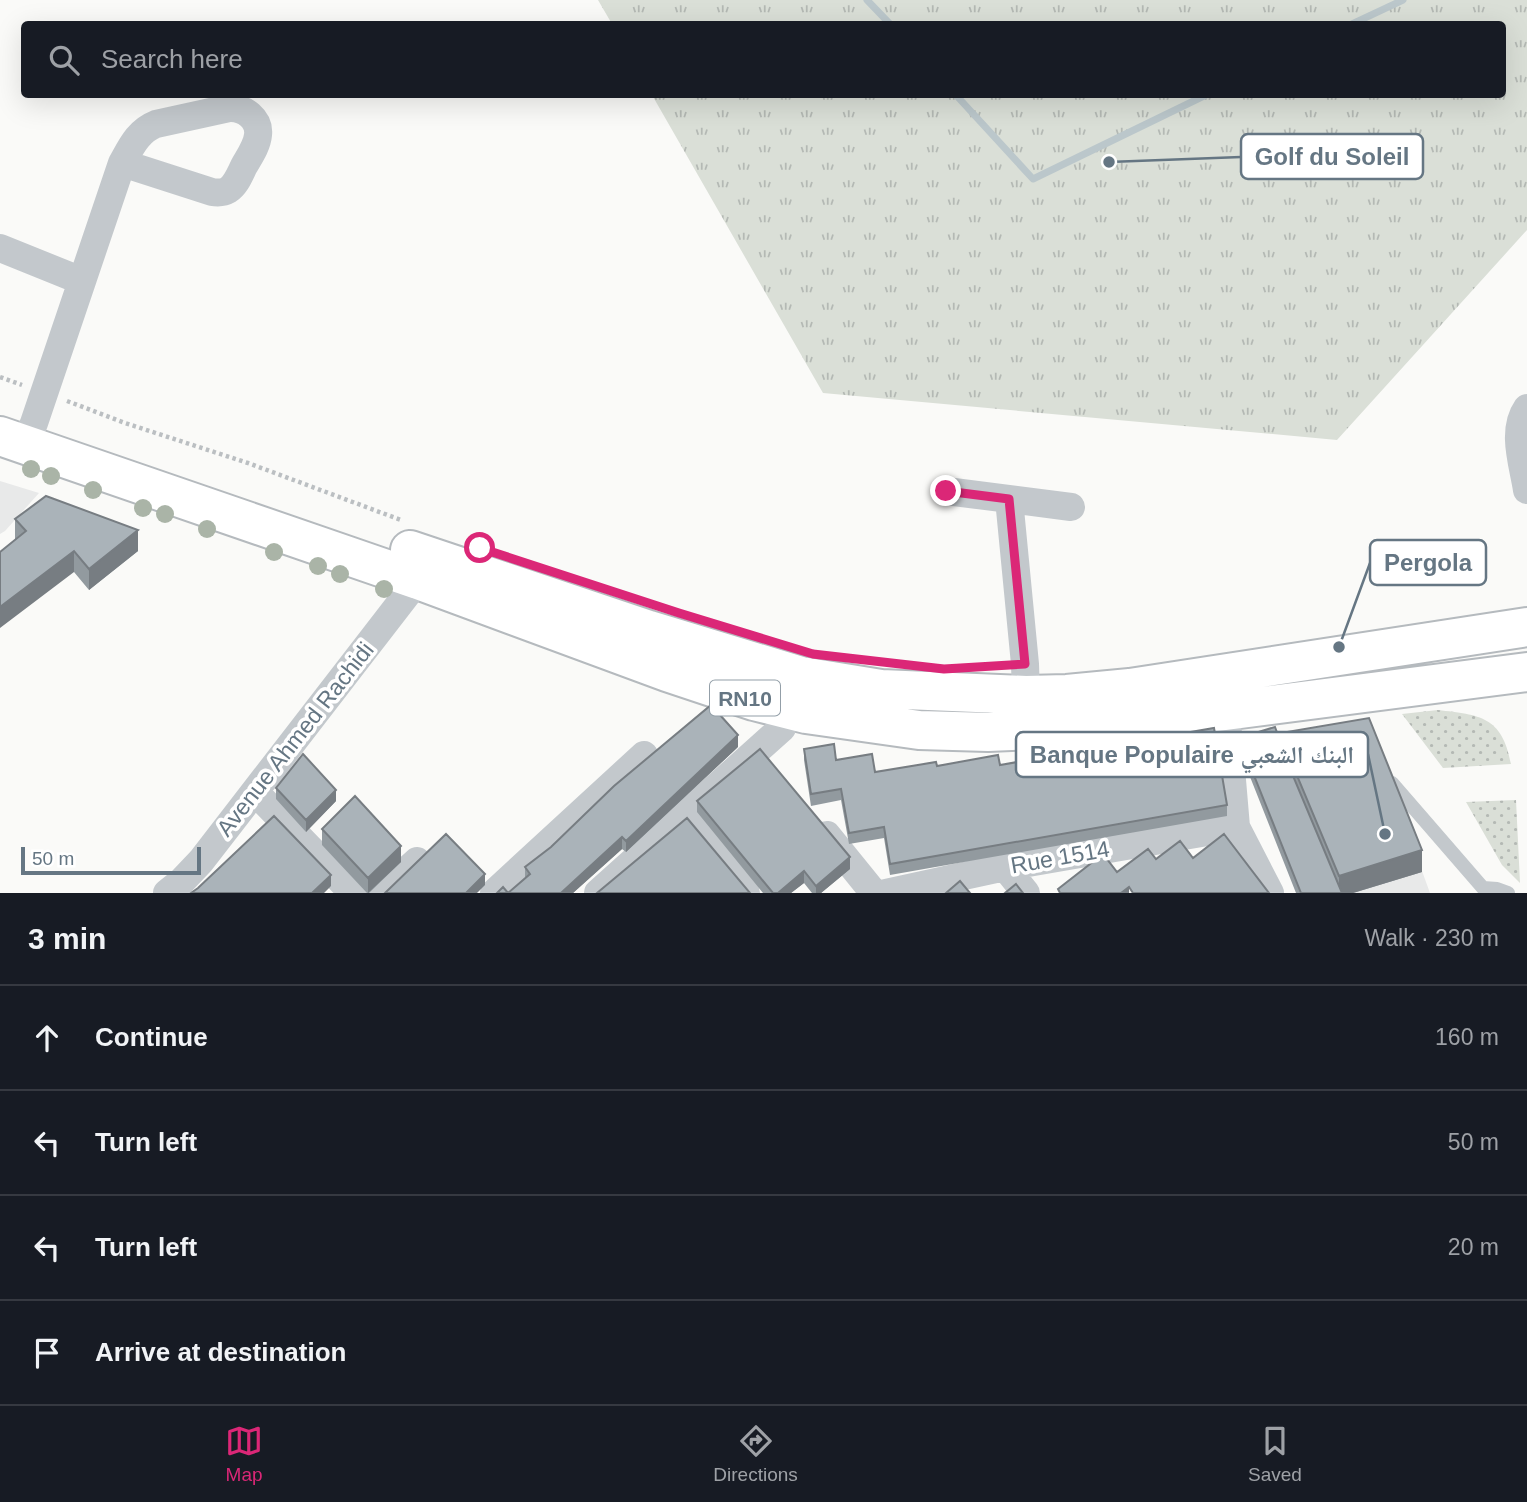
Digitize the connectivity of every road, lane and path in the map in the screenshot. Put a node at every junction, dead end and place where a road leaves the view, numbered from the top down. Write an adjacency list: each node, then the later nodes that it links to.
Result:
1 (122, 163): 3 (street)
2 (0, 248): 3 (street)
3 (82, 281): 6 (street)
4 (0, 377): 6 (path)
5 (1527, 408): 7 (street)
6 (21, 421): 11 (path); 12 (main road, RN10); 15 (main road, RN10)
7 (1527, 490)
8 (946, 491): 9 (street)
9 (1009, 499): 10 (street); 15 (street)
10 (1071, 507)
11 (408, 523)
12 (418, 580): 16 (main road, RN10); 20 (street, Avenue Ahmed Rachidi)
13 (1527, 627): 15 (main road, RN10)
14 (1527, 672): 16 (main road, RN10)
15 (1026, 695)
16 (1224, 711): 23 (street)
17 (782, 728): 22 (street)
18 (644, 755): 30 (street)
19 (1392, 783): 26 (lane)
20 (255, 792): 27 (street, Avenue Ahmed Rachidi); 28 (street)
21 (807, 811): 33 (street)
22 (687, 814): 31 (street); 32 (street)
23 (1236, 827): 25 (street, Rue 1514); 36 (street)
24 (417, 861): 29 (street)
25 (1005, 867): 34 (street, Rue 1514); 35 (street)
26 (1481, 890): 37 (lane)
27 (167, 893)
28 (353, 893)
29 (382, 893)
30 (494, 893)
31 (598, 893)
32 (746, 893)
33 (874, 893)
34 (886, 893)
35 (1026, 893)
36 (1270, 893)
37 (1508, 893)

